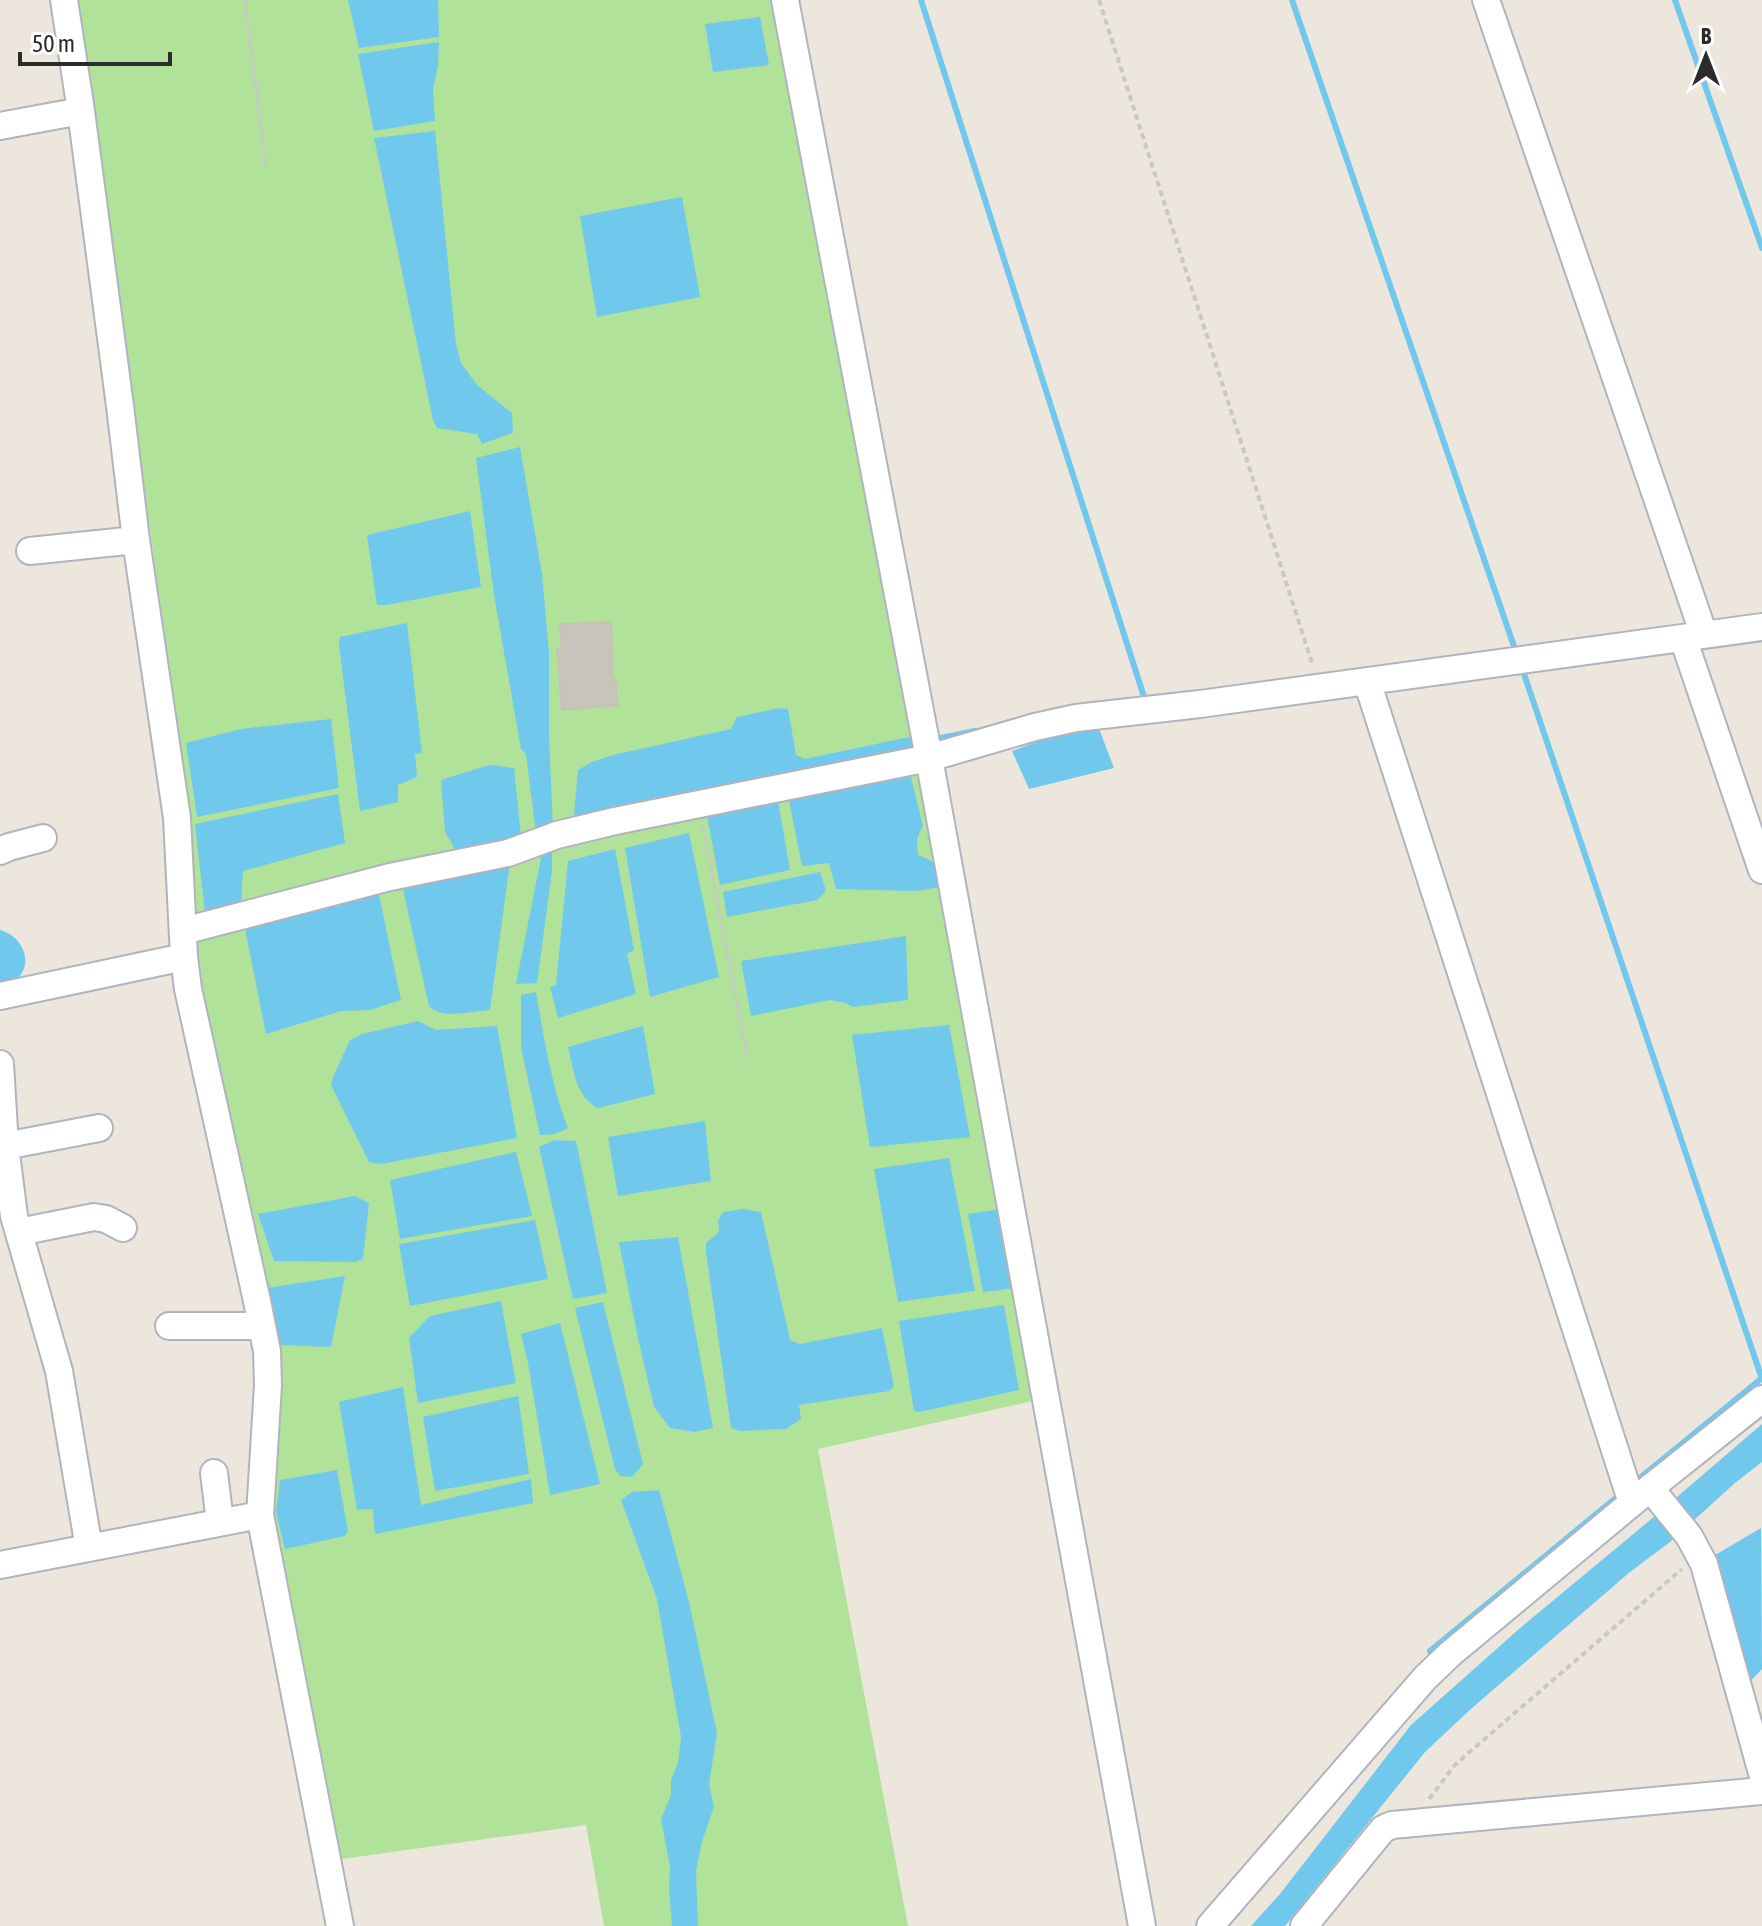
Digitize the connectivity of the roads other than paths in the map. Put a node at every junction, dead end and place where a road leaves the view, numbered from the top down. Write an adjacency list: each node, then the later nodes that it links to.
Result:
1 (64, 0): 4 (street)
2 (785, 0): 11 (street)
3 (1486, 0): 9 (street)
4 (81, 111): 5 (street); 6 (street)
5 (0, 126)
6 (136, 540): 7 (street); 15 (street)
7 (30, 551)
8 (1762, 627): 9 (street)
9 (1694, 636): 10 (street); 14 (street)
10 (1367, 681): 11 (street); 27 (street)
11 (929, 758): 15 (street); 35 (street)
12 (43, 838): 13 (street)
13 (0, 851)
14 (1762, 870)
15 (184, 944): 16 (street); 24 (street)
16 (0, 996)
17 (0, 1064): 19 (street)
18 (99, 1128): 19 (street)
19 (5, 1146): 20 (street)
20 (5, 1185): 22 (street)
21 (123, 1228): 22 (street)
22 (19, 1232): 30 (street)
23 (169, 1326): 24 (street)
24 (262, 1326): 28 (street)
25 (1762, 1399): 27 (street)
26 (214, 1473): 29 (street)
27 (1646, 1496): 32 (street); 36 (street)
28 (260, 1515): 29 (street); 34 (street)
29 (220, 1522): 30 (street)
30 (89, 1548): 31 (street)
31 (0, 1565)
32 (1762, 1773)
33 (1762, 1791): 37 (street)
34 (340, 1926)
35 (1142, 1926)
36 (1210, 1926)
37 (1304, 1926)

